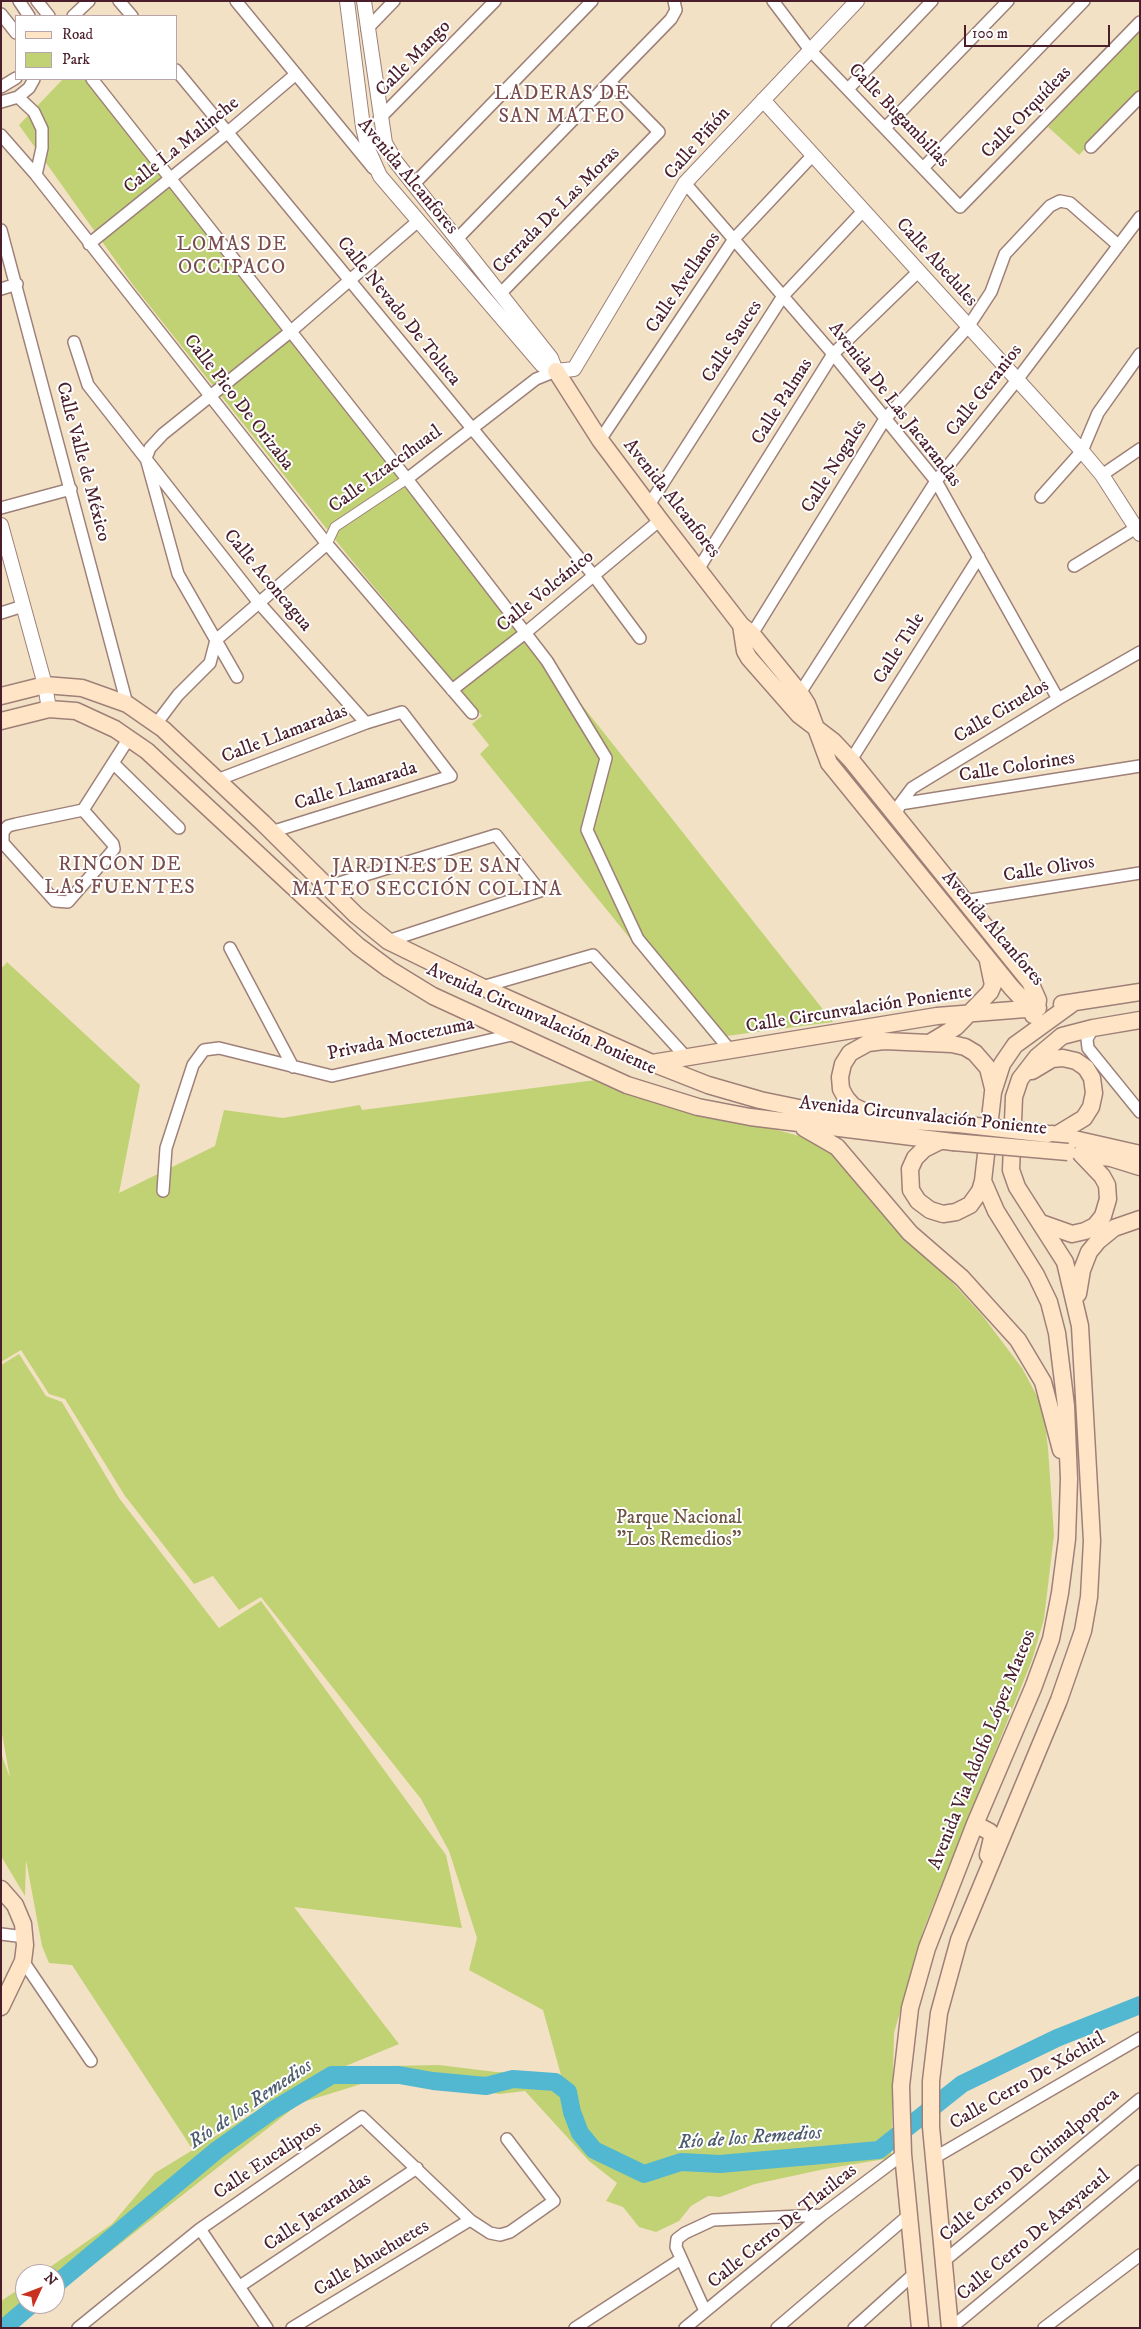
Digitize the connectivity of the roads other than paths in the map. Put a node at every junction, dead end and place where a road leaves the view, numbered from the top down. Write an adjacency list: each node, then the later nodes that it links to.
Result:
1 (19, 1): 18 (street)
2 (37, 1): 19 (street)
3 (89, 1): 20 (street)
4 (120, 1): 21 (street)
5 (347, 1): 47 (street)
6 (364, 1): 23 (street, Avenida Alcanfores)
7 (394, 1): 23 (street)
8 (495, 1): 38 (street, Calle Mango)
9 (592, 1): 50 (street)
10 (674, 1): 31 (street)
11 (773, 1): 25 (street, Calle Bugambilias)
12 (857, 1): 25 (street, Calle Piñón)
13 (932, 1): 33 (street)
14 (1008, 1): 39 (street)
15 (1084, 1): 45 (street)
16 (241, 3): 27 (street, Avenida Alcanfores)
17 (1, 14): 24 (street)
18 (28, 15)
19 (48, 15)
20 (73, 15)
21 (131, 15)
22 (1140, 22): 51 (street, Calle Orquídeas)
23 (367, 29): 38 (street, Avenida Alcanfores)
24 (15, 32)
25 (810, 50): 33 (street, Calle Bugambilias); 36 (street, Calle Piñón)
26 (178, 72): 40 (street, Calle Nevado De Toluca)
27 (296, 74): 40 (street, Calle La Malinche); 47 (street, Avenida Alcanfores)
28 (15, 79): 32 (street)
29 (33, 80): 34 (street)
30 (93, 80): 48 (street)
31 (610, 82): 56 (street); 64 (street, Cerrada De Las Moras)
32 (1, 87)
33 (848, 89): 39 (street, Calle Bugambilias)
34 (18, 97): 37 (street); 46 (street)
35 (1140, 97): 42 (street)
36 (762, 100): 43 (street, Calle Abedules); 49 (street, Calle Piñón)
37 (1, 102)
38 (380, 119): 44 (street, Avenida Alcanfores)
39 (885, 128): 45 (street, Calle Bugambilias)
40 (228, 132): 48 (street, Calle La Malinche); 61 (street, Calle Nevado De Toluca)
41 (1, 134): 46 (street, Calle Pico De Orizaba)
42 (1091, 147)
43 (812, 156): 52 (street, Calle Abedules); 57 (street, Calle Avellanos)
44 (396, 162): 47 (street); 50 (street, Avenida Alcanfores)
45 (923, 168): 51 (street, Calle Bugambilias)
46 (36, 175): 58 (street, Calle Pico De Orizaba)
47 (380, 176): 54 (street, Avenida Alcanfores)
48 (170, 180): 58 (street, Calle La Malinche); 67 (street)
49 (685, 183): 57 (street, Avenida De Las Jacarandas); 71 (street, Calle Piñón)
50 (414, 184): 56 (street, Avenida Alcanfores)
51 (960, 207)
52 (863, 211): 60 (street, Calle Abedules); 65 (street, Calle Sauces)
53 (1140, 217): 59 (street, Calle Geranios)
54 (418, 222): 61 (street); 71 (street, Avenida Alcanfores)
55 (1, 230): 62 (street, Calle Valle de México)
56 (458, 238): 64 (street, Avenida Alcanfores)
57 (734, 239): 65 (street, Avenida De Las Jacarandas); 76 (street, Calle Avellanos)
58 (89, 244): 73 (street, Calle Pico De Orizaba)
59 (1118, 245): 66 (street, Calle Nogales); 72 (street, Calle Geranios)
60 (919, 271): 66 (street, Calle Abedules); 69 (street, Calle Palmas)
61 (350, 280): 67 (street); 75 (street, Calle Nevado De Toluca)
62 (17, 284): 63 (street); 83 (street, Calle Valle de México)
63 (1, 289)
64 (501, 293): 71 (street, Avenida Alcanfores)
65 (783, 296): 69 (street, Avenida De Las Jacarandas); 85 (street, Calle Sauces)
66 (968, 327): 72 (street, Calle Abedules); 74 (street, Calle Nogales)
67 (290, 332): 73 (street); 81 (street)
68 (74, 342): 79 (street, Calle Aconcagua)
69 (833, 354): 74 (street, Avenida De Las Jacarandas); 94 (street, Calle Palmas)
70 (1140, 354): 78 (street)
71 (556, 371): 75 (street, Calle Iztaccíhuatl); 76 (main road, Avenida Alcanfores)
72 (1017, 380): 78 (street, Calle Abedules); 82 (street, Calle Geranios)
73 (210, 396): 79 (street); 91 (street, Calle Pico De Orizaba)
74 (885, 419): 82 (street, Avenida De Las Jacarandas); 99 (street, Calle Nogales)
75 (471, 429): 81 (street, Calle Iztaccíhuatl); 95 (street, Calle Nevado De Toluca)
76 (600, 440): 85 (main road, Avenida Alcanfores)
77 (1140, 449): 80 (street)
78 (1082, 451): 80 (street, Calle Abedules); 84 (street)
79 (146, 458): 96 (street, Calle Aconcagua); 102 (street)
80 (1102, 475): 89 (street, Calle Abedules)
81 (407, 479): 91 (street, Calle Iztaccíhuatl); 100 (street)
82 (936, 481): 92 (street, Avenida De Las Jacarandas); 107 (street, Calle Geranios)
83 (71, 489): 86 (street); 110 (street, Calle Valle de México)
84 (1041, 497)
85 (649, 505): 87 (main road, Avenida Alcanfores)
86 (1, 508)
87 (660, 520): 94 (main road, Avenida Alcanfores); 95 (street, Calle Volcánico)
88 (1, 525): 90 (street)
89 (1138, 531): 93 (street)
90 (4, 542): 97 (street)
91 (327, 544): 96 (street, Calle Iztaccíhuatl); 106 (street, Calle Pico De Orizaba)
92 (979, 557): 109 (street, Avenida De Las Jacarandas); 120 (street, Calle Tule)
93 (1074, 566)
94 (699, 568): 99 (main road, Avenida Alcanfores)
95 (594, 576): 100 (street, Calle Volcánico); 101 (street, Calle Nevado De Toluca)
96 (259, 603): 102 (street, Calle Iztaccíhuatl); 114 (street, Calle Aconcagua)
97 (23, 606): 98 (street); 105 (street)
98 (1, 613)
99 (746, 633): 107 (main road, Avenida Alcanfores); 116 (main road, Avenida Alcanfores)
100 (524, 634): 106 (street, Calle Volcánico); 146 (street)
101 (640, 638)
102 (216, 640): 104 (street); 115 (street)
103 (1140, 652): 109 (street, Calle Ciruelos)
104 (237, 677)
105 (45, 685): 108 (main road, Avenida Circunvalación Poniente); 110 (main road, Avenida Circunvalación Poniente); 111 (street)
106 (452, 690): 112 (street, Calle Pico De Orizaba)
107 (800, 693): 116 (main road, Avenida Alcanfores)
108 (1, 696)
109 (1058, 699): 127 (street, Calle Ciruelos)
110 (127, 704): 115 (main road, Avenida Circunvalación Poniente)
111 (48, 709): 113 (main road, Avenida Circunvalación Poniente); 117 (main road, Avenida Circunvalación Poniente)
112 (472, 713)
113 (1, 721)
114 (366, 723): 124 (street, Calle Llamaradas); 125 (street, Calle Llamaradas)
115 (159, 727): 118 (main road, Avenida Circunvalación Poniente); 119 (main road)
116 (816, 729): 120 (main road, Avenida Alcanfores); 135 (main road, Avenida Alcanfores)
117 (129, 738): 119 (main road, Avenida Circunvalación Poniente); 122 (street)
118 (177, 742): 121 (main road); 125 (main road, Avenida Circunvalación Poniente)
119 (147, 751): 121 (main road, Avenida Circunvalación Poniente)
120 (851, 760): 127 (main road, Avenida Alcanfores)
121 (160, 762): 143 (main road, Avenida Circunvalación Poniente)
122 (113, 764): 126 (street); 128 (street)
123 (1140, 766): 127 (street, Calle Colorines)
124 (451, 776): 129 (street, Calle Llamarada)
125 (217, 780): 129 (main road, Avenida Circunvalación Poniente)
126 (82, 810): 126 (street)
127 (898, 810): 132 (main road, Avenida Alcanfores)
128 (179, 828)
129 (271, 832): 131 (main road, Avenida Circunvalación Poniente)
130 (1140, 873): 132 (street, Calle Olivos)
131 (326, 887): 133 (main road, Avenida Circunvalación Poniente); 133 (street)
132 (964, 901): 139 (main road, Avenida Alcanfores)
133 (388, 941): 136 (main road, Avenida Circunvalación Poniente)
134 (230, 948): 149 (street)
135 (987, 958): 139 (main road, Avenida Alcanfores); 140 (main road)
136 (482, 987): 147 (street); 148 (main road, Avenida Circunvalación Poniente)
137 (1140, 992): 138 (main road, Avenida Via Adolfo López Mateos)
138 (1073, 1002): 139 (main road, Calle Circunvalación Poniente); 145 (main road, Avenida Via Adolfo López Mateos)
139 (1037, 1008): 140 (main road, Calle Circunvalación Poniente); 145 (main road)
140 (971, 1012): 144 (main road); 146 (main road, Calle Circunvalación Poniente)
141 (1140, 1020): 142 (main road)
142 (1093, 1028): 150 (main road); 152 (street)
143 (518, 1033): 149 (street, Privada Moctezuma); 154 (main road, Avenida Circunvalación Poniente)
144 (929, 1043): 151 (main road); 153 (main road)
145 (1015, 1044): 151 (main road, Avenida Via Adolfo López Mateos)
146 (730, 1050): 147 (main road, Calle Circunvalación Poniente)
147 (686, 1057): 148 (main road, Calle Circunvalación Poniente)
148 (652, 1063): 153 (main road, Avenida Circunvalación Poniente)
149 (293, 1068): 161 (street, Privada Moctezuma)
150 (1020, 1079): 155 (main road); 163 (main road)
151 (993, 1092): 160 (main road, Avenida Via Adolfo López Mateos)
152 (1140, 1112)
153 (880, 1120): 155 (main road, Avenida Circunvalación Poniente, bridge)
154 (796, 1123): 156 (main road, Avenida Circunvalación Poniente); 165 (main road)
155 (1052, 1134): 158 (main road)
156 (946, 1142): 157 (main road, Avenida Circunvalación Poniente, bridge); 160 (main road)
157 (1075, 1153): 159 (main road); 163 (main road)
158 (1140, 1154)
159 (1140, 1167)
160 (983, 1181): 165 (main road, Avenida Via Adolfo López Mateos)
161 (163, 1191)
162 (1140, 1220): 164 (main road)
163 (1041, 1223): 164 (main road)
164 (1076, 1304): 168 (main road)
165 (1068, 1480): 166 (main road, Avenida Via Adolfo López Mateos)
166 (975, 1824): 168 (main road); 177 (main road, Avenida Via Adolfo López Mateos)
167 (1, 1888): 170 (main road)
168 (980, 1889): 178 (main road)
169 (1, 1934): 170 (street)
170 (25, 1937): 171 (main road)
171 (23, 1961): 172 (main road); 174 (street)
172 (3, 1999)
173 (1140, 2038): 178 (street, Calle Cerro De Xóchitl)
174 (91, 2061)
175 (1140, 2099): 187 (street, Calle Cerro De Chimalpopoca)
176 (507, 2138): 183 (street, Calle Eucaliptos)
177 (903, 2147): 181 (main road, Avenida Via Adolfo López Mateos); 182 (street, Calle Cerro De Tlatilcas)
178 (934, 2158): 187 (main road)
179 (417, 2168): 183 (street, Calle Eucaliptos); 184 (street, Calle Eucaliptos); 189 (street, Calle Jacarandas)
180 (1140, 2171): 199 (street, Calle Cerro De Axayacatl)
181 (909, 2214): 188 (main road, Avenida Via Adolfo López Mateos); 196 (street)
182 (822, 2215): 186 (street); 190 (street, Calle Cerro De Tlatilcas)
183 (470, 2220): 193 (street, Calle Ahuehuetes)
184 (200, 2228): 189 (street); 191 (street, Calle Eucaliptos)
185 (1140, 2255): 200 (street)
186 (681, 2259): 190 (street); 194 (street)
187 (944, 2261): 199 (main road)
188 (915, 2273): 197 (street); 198 (main road, Avenida Via Adolfo López Mateos)
189 (240, 2286): 192 (street)
190 (705, 2311): 195 (street, Calle Cerro De Tlatilcas)
191 (78, 2328)
192 (266, 2328)
193 (292, 2328)
194 (575, 2328)
195 (685, 2328)
196 (777, 2328)
197 (854, 2328)
198 (920, 2328)
199 (950, 2328)
200 (1044, 2328)

